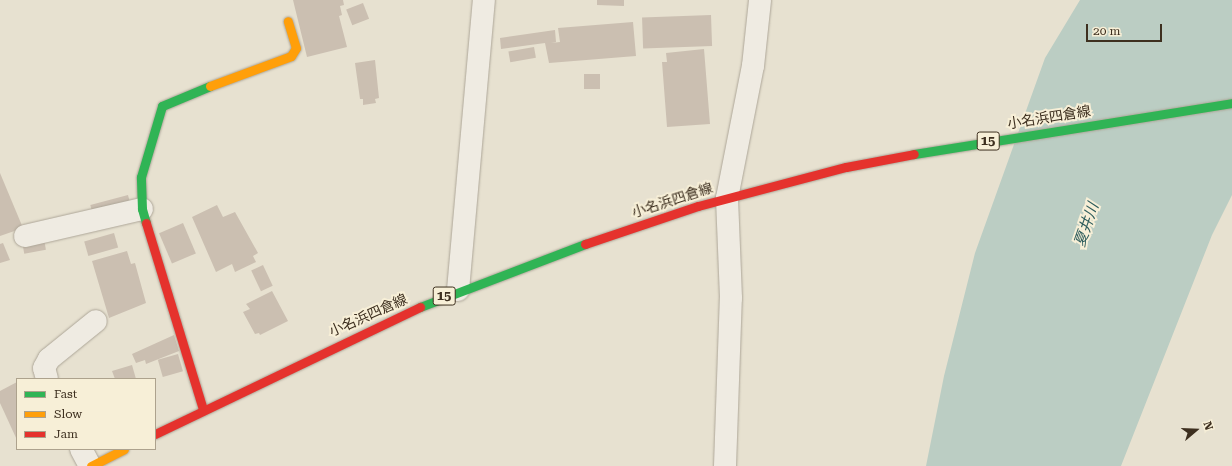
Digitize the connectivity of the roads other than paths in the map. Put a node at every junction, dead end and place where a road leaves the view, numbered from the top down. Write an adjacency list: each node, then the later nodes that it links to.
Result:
1 (484, 0): 8 (street)
2 (760, 0): 5 (street)
3 (288, 21): 6 (main road)
4 (1232, 103): 5 (main road, 小名浜四倉線 / 15)
5 (736, 195): 8 (main road, 小名浜四倉線 / 15); 16 (street)
6 (142, 209): 7 (street); 11 (main road)
7 (25, 236)
8 (458, 290): 11 (main road, 小名浜四倉線 / 15)
9 (96, 322): 10 (street)
10 (47, 378)
11 (203, 410): 12 (main road, 小名浜四倉線 / 15)
12 (156, 434)
13 (82, 450): 15 (street)
14 (122, 450): 15 (main road)
15 (90, 466)
16 (725, 466)

